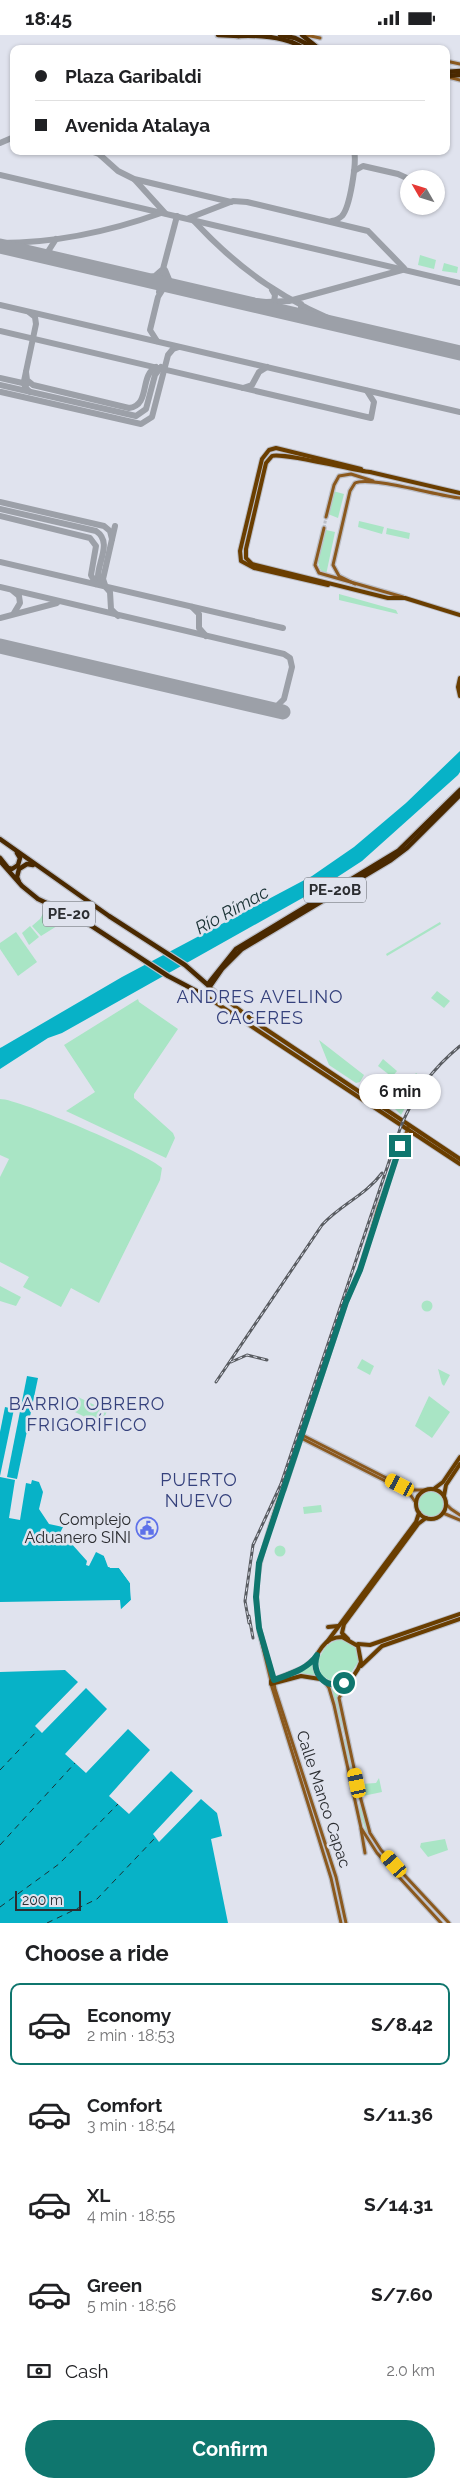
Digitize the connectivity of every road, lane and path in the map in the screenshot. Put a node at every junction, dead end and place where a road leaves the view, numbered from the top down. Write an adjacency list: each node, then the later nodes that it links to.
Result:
1 (218, 35): 5 (highway)
2 (280, 35): 8 (highway)
3 (302, 35): 9 (highway)
4 (306, 35): 6 (main road)
5 (239, 36): 7 (highway)
6 (320, 38)
7 (299, 45)
8 (309, 45)
9 (313, 45)
10 (370, 472): 12 (main road); 17 (main road); 17 (main road)
11 (374, 481): 13 (main road); 14 (main road); 16 (main road)
12 (460, 493)
13 (460, 498)
14 (326, 517)
15 (324, 528): 16 (main road)
16 (355, 584): 18 (main road)
17 (332, 585): 18 (main road)
18 (405, 598): 19 (main road)
19 (459, 615)
20 (460, 678): 21 (main road)
21 (460, 696)
22 (460, 790): 29 (highway, PE-20B)
23 (460, 795): 29 (highway, PE-20B)
24 (0, 839): 25 (highway, PE-20)
25 (15, 851): 26 (highway); 27 (highway, PE-20)
26 (0, 859): 28 (highway, PE-20)
27 (39, 868): 28 (highway); 30 (highway, PE-20)
28 (26, 890): 33 (highway, PE-20)
29 (214, 978): 30 (highway); 31 (highway, PE-20B); 32 (highway)
30 (202, 980): 31 (highway, PE-20)
31 (208, 986): 32 (main road, PE-20); 33 (highway, PE-20B)
32 (214, 991): 34 (main road, PE-20)
33 (202, 994): 35 (main road, PE-20)
34 (224, 1000): 35 (main road); 37 (main road, PE-20)
35 (224, 1009): 38 (main road, PE-20)
36 (321, 1060): 37 (main road)
37 (317, 1063): 38 (main road, PE-20)
38 (407, 1127): 39 (main road); 40 (main road); 41 (main road)
39 (460, 1159)
40 (460, 1165)
41 (302, 1437): 42 (main road); 66 (main road)
42 (319, 1446): 46 (main road); 48 (main road)
43 (460, 1457): 45 (main road)
44 (460, 1464): 47 (main road)
45 (433, 1489): 46 (main road); 47 (main road)
46 (424, 1491): 48 (main road)
47 (444, 1496): 49 (main road)
48 (416, 1503): 50 (main road)
49 (446, 1503): 51 (main road); 52 (main road)
50 (420, 1513): 53 (main road); 58 (main road)
51 (443, 1513): 53 (main road); 54 (main road)
52 (460, 1515)
53 (426, 1518): 60 (main road)
54 (460, 1519)
55 (460, 1614): 57 (main road)
56 (460, 1619): 57 (main road)
57 (449, 1620): 61 (main road); 64 (main road)
58 (338, 1626): 59 (main road); 62 (main road)
59 (328, 1627)
60 (348, 1639): 61 (main road); 62 (main road)
61 (353, 1641): 64 (main road)
62 (327, 1642): 63 (main road)
63 (317, 1655): 65 (main road); 66 (main road)
64 (355, 1674): 65 (main road); 69 (main road)
65 (323, 1681): 66 (main road); 67 (main road)
66 (273, 1682): 71 (main road, Calle Manco Capac); 72 (main road, Calle Manco Capac)
67 (361, 1828): 68 (main road); 70 (main road)
68 (365, 1853)
69 (427, 1900): 70 (main road); 74 (main road)
70 (423, 1904): 73 (main road)
71 (341, 1923)
72 (346, 1923)
73 (441, 1923)
74 (449, 1923)

